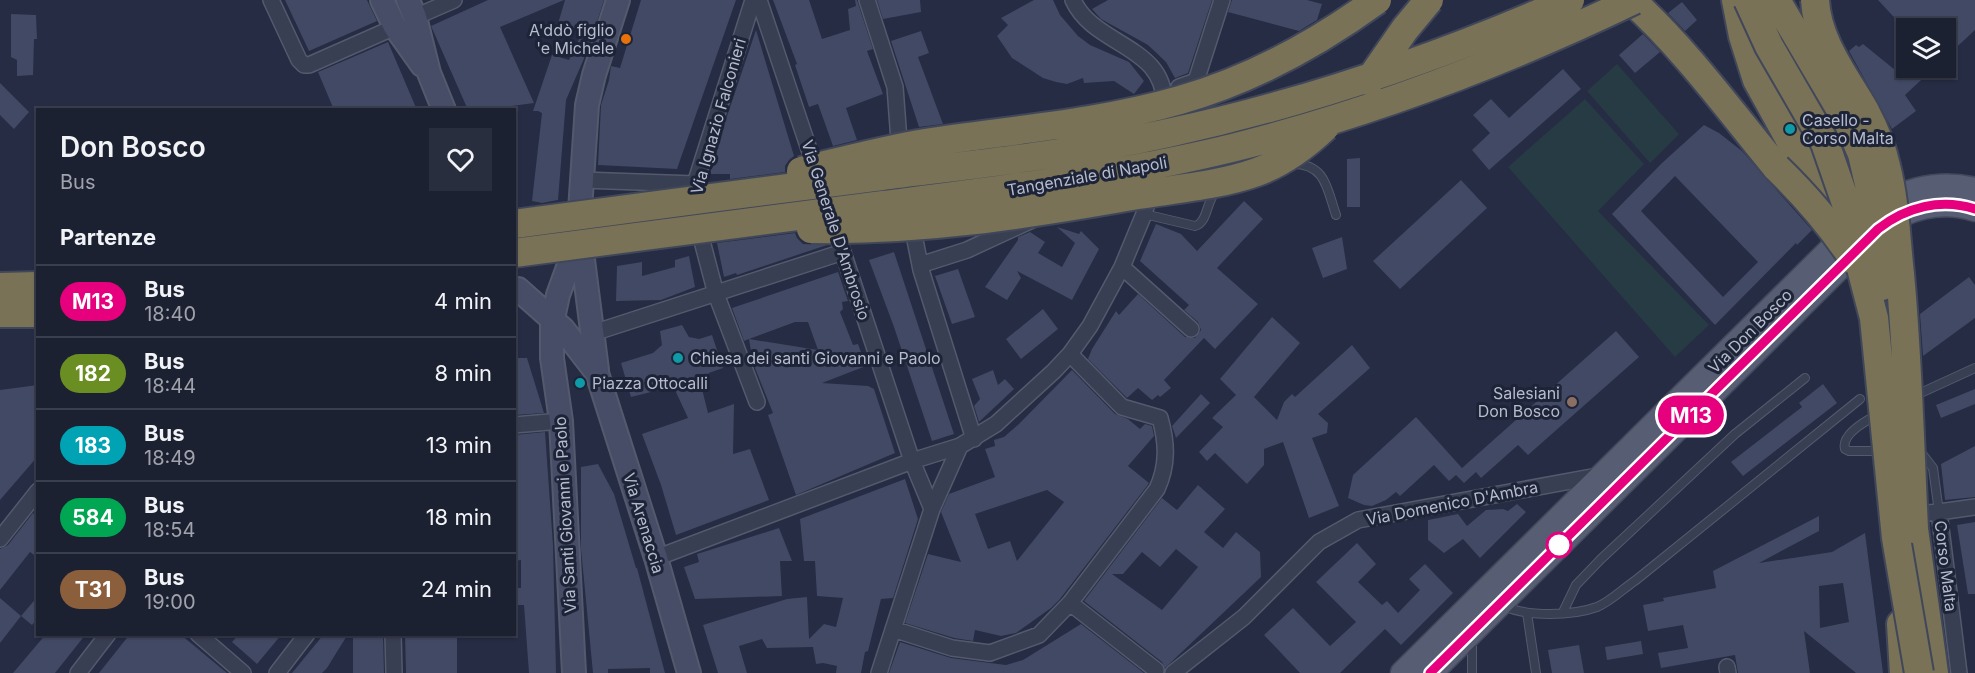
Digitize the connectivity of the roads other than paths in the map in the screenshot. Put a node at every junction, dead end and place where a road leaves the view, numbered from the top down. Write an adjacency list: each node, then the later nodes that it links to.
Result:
1 (271, 0): 20 (street)
2 (382, 0): 20 (main road)
3 (454, 0): 19 (street)
4 (618, 0): 25 (main road)
5 (753, 0): 26 (street, Via Ignazio Falconieri)
6 (759, 0): 38 (street, Via Generale D'Ambrosio)
7 (867, 0): 40 (street)
8 (1072, 0): 23 (street)
9 (1222, 0): 23 (street)
10 (1377, 0): 29 (highway, bridge)
11 (1429, 0): 36 (highway, bridge)
12 (1570, 0): 29 (highway, Tangenziale di Napoli, bridge)
13 (1633, 0): 36 (highway, Tangenziale di Napoli, bridge); 37 (highway, bridge)
14 (1727, 0): 21 (highway)
15 (1736, 0): 21 (highway)
16 (1748, 0): 42 (highway, bridge)
17 (1776, 0): 70 (highway, bridge)
18 (1815, 0): 70 (highway, bridge)
19 (411, 9): 20 (main road); 22 (main road)
20 (395, 27): 22 (main road)
21 (1743, 36): 37 (highway)
22 (429, 73): 24 (main road)
23 (1165, 91): 27 (street)
24 (443, 108)
25 (582, 180): 26 (street); 35 (main road)
26 (695, 184): 46 (street, Via Ignazio Falconieri)
27 (1152, 186): 31 (street); 40 (street)
28 (1975, 190): 33 (main road)
29 (650, 206): 34 (highway, Tangenziale di Napoli, bridge)
30 (1975, 209): 33 (main road)
31 (1144, 213): 32 (lane); 41 (street)
32 (1336, 215)
33 (1872, 222): 65 (main road, Via Don Bosco); 73 (main road, Via Don Bosco)
34 (516, 224)
35 (579, 225): 49 (main road); 51 (main road)
36 (710, 227): 39 (highway, Tangenziale di Napoli, bridge)
37 (1834, 228): 42 (highway, bridge)
38 (843, 252): 46 (street); 64 (street, Via Generale D'Ambrosio)
39 (516, 253)
40 (920, 265): 63 (street)
41 (1122, 267): 50 (street); 52 (street)
42 (1862, 272): 70 (highway, bridge)
43 (516, 285): 49 (main road); 53 (main road)
44 (36, 286): 45 (highway)
45 (0, 287)
46 (717, 294): 51 (street); 58 (street, Via Ignazio Falconieri)
47 (0, 313): 48 (highway)
48 (36, 313)
49 (553, 319): 53 (main road); 55 (main road)
50 (1191, 328)
51 (593, 333): 55 (main road)
52 (1070, 354): 63 (street); 74 (street)
53 (552, 358): 61 (main road, Via Santi Giovanni e Paolo)
54 (1975, 368): 59 (lane)
55 (597, 373): 72 (main road, Via Arenaccia)
56 (1805, 378): 75 (lane)
57 (1860, 399): 75 (lane)
58 (757, 402)
59 (1897, 405)
60 (1888, 409): 69 (lane)
61 (561, 421): 62 (street); 88 (main road, Via Santi Giovanni e Paolo)
62 (516, 425)
63 (967, 442): 64 (street); 68 (street)
64 (912, 460): 68 (street, Via Generale D'Ambrosio); 72 (street)
65 (1606, 474): 73 (main road, Via Don Bosco); 91 (street, Via Domenico D'Ambra)
66 (35, 499): 71 (street)
67 (1975, 507): 69 (street)
68 (932, 509): 77 (street)
69 (1939, 512): 97 (street, Corso Malta); 100 (street, Corso Malta)
70 (1905, 534): 96 (highway, bridge); 98 (highway, bridge); 99 (highway)
71 (0, 538)
72 (656, 558): 89 (main road, Via Arenaccia)
73 (1493, 597): 76 (lane); 78 (main road, Via Don Bosco); 92 (main road, Via Don Bosco)
74 (1070, 603): 77 (street); 83 (street)
75 (1563, 612): 76 (lane)
76 (1527, 613): 95 (lane)
77 (893, 629): 90 (street)
78 (1472, 632): 93 (main road, Via Don Bosco); 94 (lane)
79 (106, 636): 84 (street)
80 (200, 636): 85 (street)
81 (305, 636): 86 (street)
82 (393, 636): 87 (street)
83 (1156, 670)
84 (78, 673)
85 (243, 673)
86 (277, 673)
87 (394, 673)
88 (574, 673)
89 (689, 673)
90 (879, 673)
91 (1173, 673)
92 (1403, 673)
93 (1430, 673)
94 (1472, 673)
95 (1536, 673)
96 (1904, 673)
97 (1914, 673)
98 (1919, 673)
99 (1934, 673)
100 (1959, 673)

